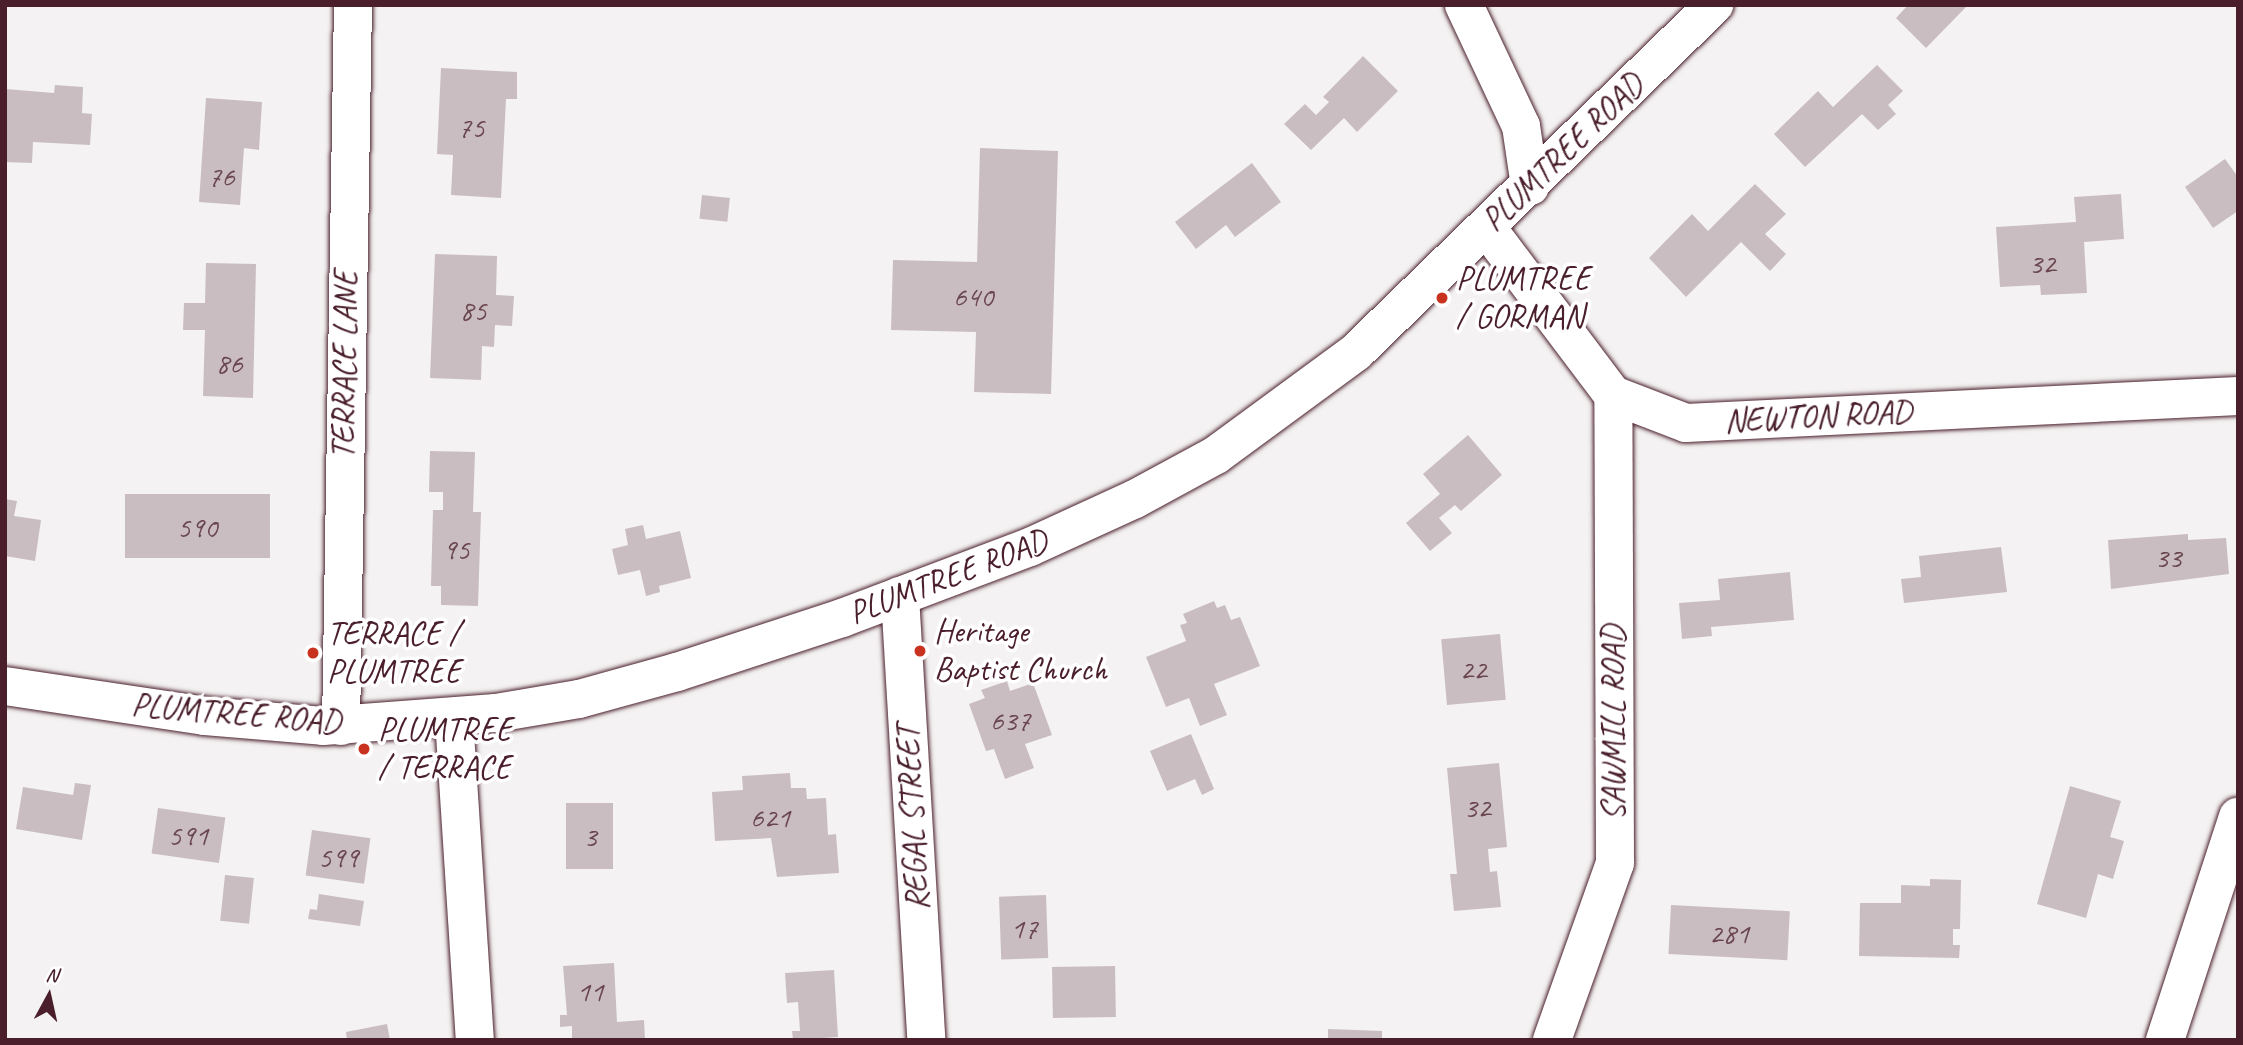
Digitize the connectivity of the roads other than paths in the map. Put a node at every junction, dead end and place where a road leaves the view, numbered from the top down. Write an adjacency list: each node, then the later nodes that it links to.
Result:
1 (353, 5): 11 (street, TERRACE LANE)
2 (1464, 5): 4 (street)
3 (1714, 5): 4 (street, PLUMTREE ROAD)
4 (1530, 186): 5 (street, PLUMTREE ROAD)
5 (1487, 228): 6 (street); 8 (street, PLUMTREE ROAD)
6 (1613, 395): 7 (street, NEWTON ROAD); 15 (street, SAWMILL ROAD)
7 (2238, 396)
8 (900, 597): 10 (street, PLUMTREE ROAD); 14 (street, REGAL STREET)
9 (5, 686): 11 (street, PLUMTREE ROAD)
10 (454, 718): 11 (street, PLUMTREE ROAD); 13 (street)
11 (341, 726)
12 (2238, 817): 16 (street)
13 (475, 1040)
14 (926, 1040)
15 (1552, 1040)
16 (2165, 1040)

